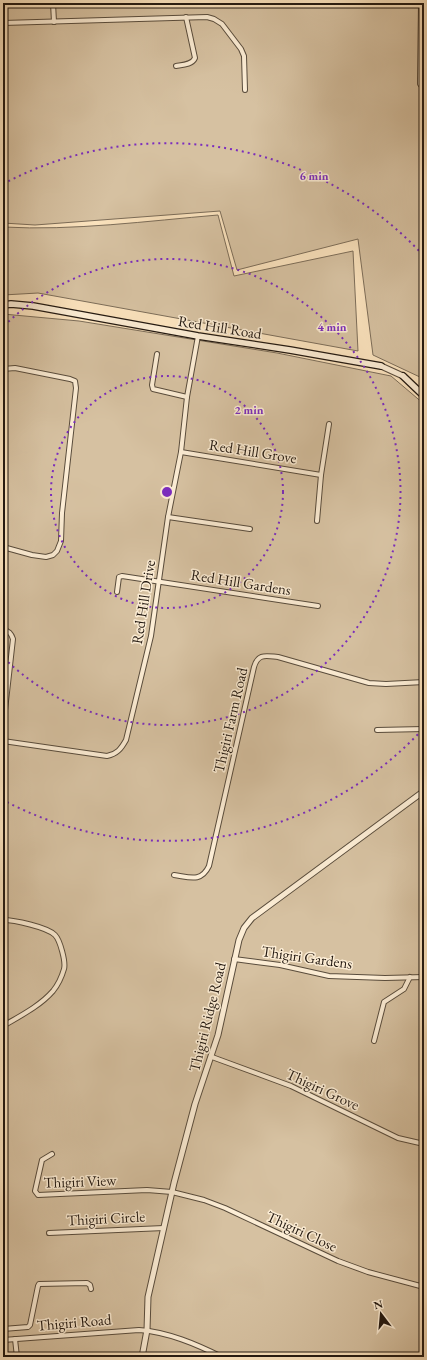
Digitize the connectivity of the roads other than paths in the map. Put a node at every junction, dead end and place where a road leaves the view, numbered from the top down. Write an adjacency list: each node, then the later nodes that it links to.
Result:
1 (53, 3): 4 (street)
2 (421, 3): 7 (street)
3 (186, 17): 4 (street); 6 (street); 8 (street)
4 (54, 22): 5 (street)
5 (3, 23)
6 (176, 66)
7 (424, 89)
8 (245, 90)
9 (3, 305): 10 (main road, Red Hill Road)
10 (198, 336): 12 (main road, Red Hill Road); 16 (street, Red Hill Drive)
11 (157, 354): 16 (street)
12 (381, 366): 14 (street, Red Hill Road)
13 (3, 369): 23 (street)
14 (403, 376): 15 (main road, Red Hill Road)
15 (424, 396)
16 (187, 397): 18 (street, Red Hill Drive)
17 (329, 424): 19 (street)
18 (180, 452): 19 (street, Red Hill Grove); 20 (street, Red Hill Drive)
19 (321, 475): 21 (street)
20 (168, 517): 22 (street); 24 (street, Red Hill Drive)
21 (317, 522)
22 (250, 529)
23 (3, 547)
24 (159, 581): 25 (street, Red Hill Gardens); 26 (street, Red Hill Gardens); 32 (street, Red Hill Drive)
25 (117, 592)
26 (318, 606)
27 (3, 630): 29 (street)
28 (424, 682): 34 (street, Thigiri Farm Road)
29 (3, 728)
30 (424, 729): 31 (street)
31 (377, 730)
32 (3, 741)
33 (424, 791): 36 (street, Thigiri Ridge Road)
34 (174, 875)
35 (3, 920): 39 (street)
36 (234, 959): 37 (street, Thigiri Gardens); 41 (street, Thigiri Ridge Road)
37 (410, 977): 38 (street, Thigiri Gardens); 40 (street)
38 (424, 977)
39 (3, 1026)
40 (374, 1041)
41 (212, 1056): 42 (street, Thigiri Grove); 44 (street, Thigiri Ridge Road)
42 (424, 1144)
43 (52, 1154): 44 (street, Thigiri View)
44 (172, 1192): 45 (street, Thigiri Ridge Road); 47 (street, Thigiri Close)
45 (164, 1228): 46 (street, Thigiri Circle); 50 (street, Thigiri Ridge Road)
46 (49, 1233)
47 (424, 1287)
48 (91, 1289): 49 (street)
49 (3, 1329)
50 (146, 1330): 51 (street, Thigiri Road); 54 (street, Thigiri Ridge Road); 55 (street, Thigiri Road)
51 (15, 1339): 52 (street, Thigiri Road); 53 (street)
52 (3, 1340)
53 (17, 1357)
54 (142, 1357)
55 (222, 1357)

